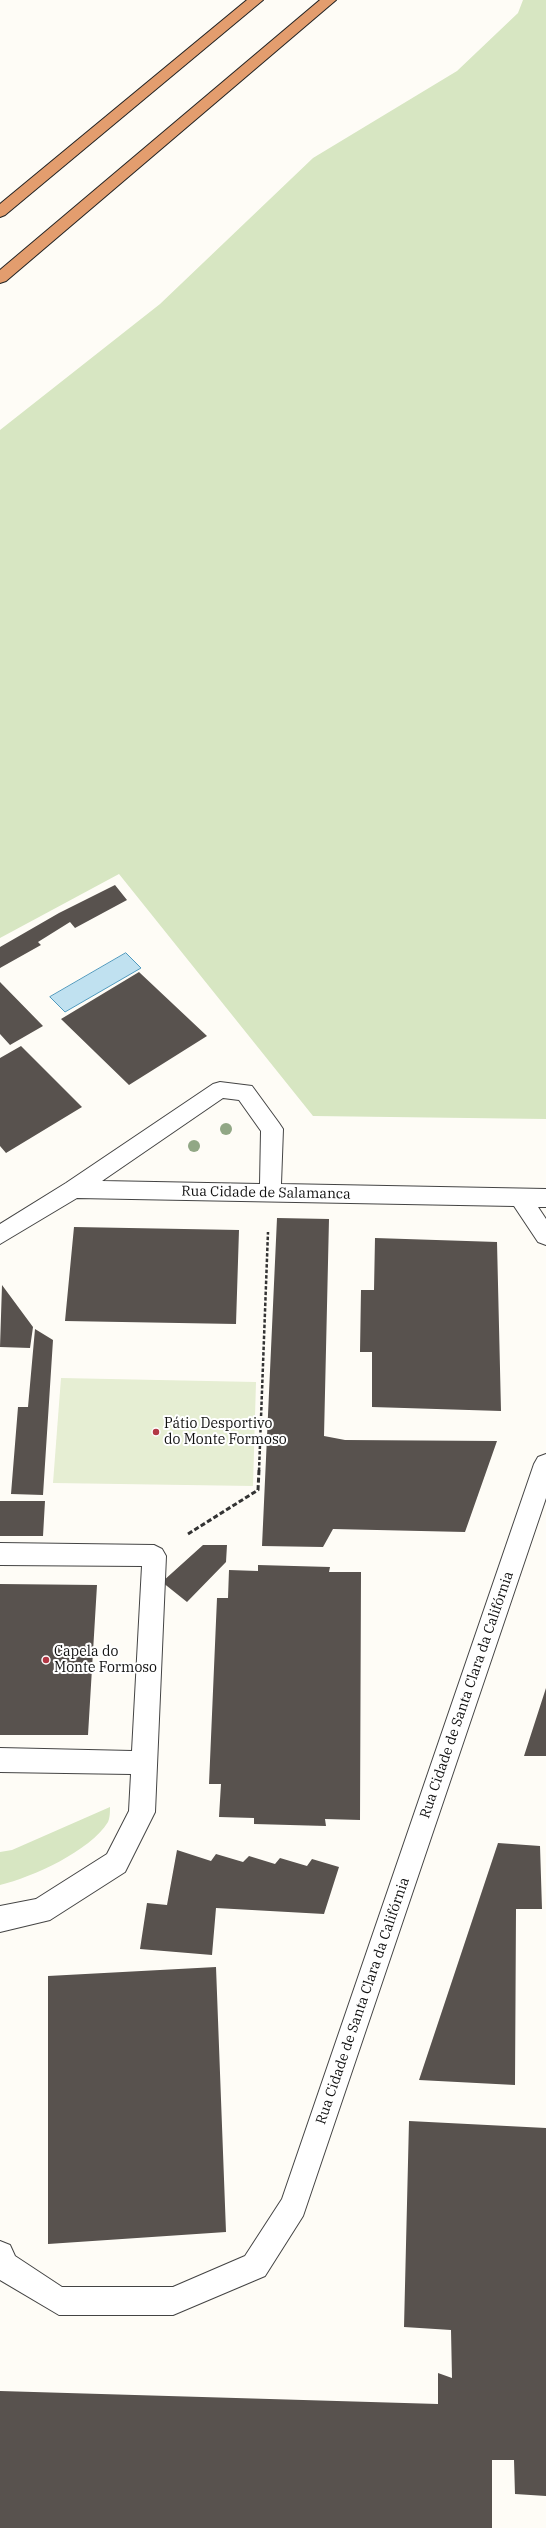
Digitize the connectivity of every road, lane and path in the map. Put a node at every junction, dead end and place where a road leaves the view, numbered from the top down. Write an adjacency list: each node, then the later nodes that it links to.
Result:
1 (256, 0): 3 (highway)
2 (329, 0): 4 (highway)
3 (0, 212)
4 (0, 278)
5 (74, 1189): 6 (street, Rua Cidade de Salamanca); 6 (street); 9 (street)
6 (270, 1193): 7 (street, Rua Cidade de Salamanca); 13 (path)
7 (520, 1198): 8 (street, Rua Cidade de Salamanca); 10 (street)
8 (546, 1198)
9 (0, 1235)
10 (546, 1236)
11 (546, 1464): 17 (street, Rua Cidade de Santa Clara da Califórnia)
12 (0, 1554): 13 (street)
13 (154, 1556): 15 (street)
14 (0, 1760): 15 (street)
15 (144, 1763): 16 (street)
16 (0, 1919)
17 (0, 2255)

